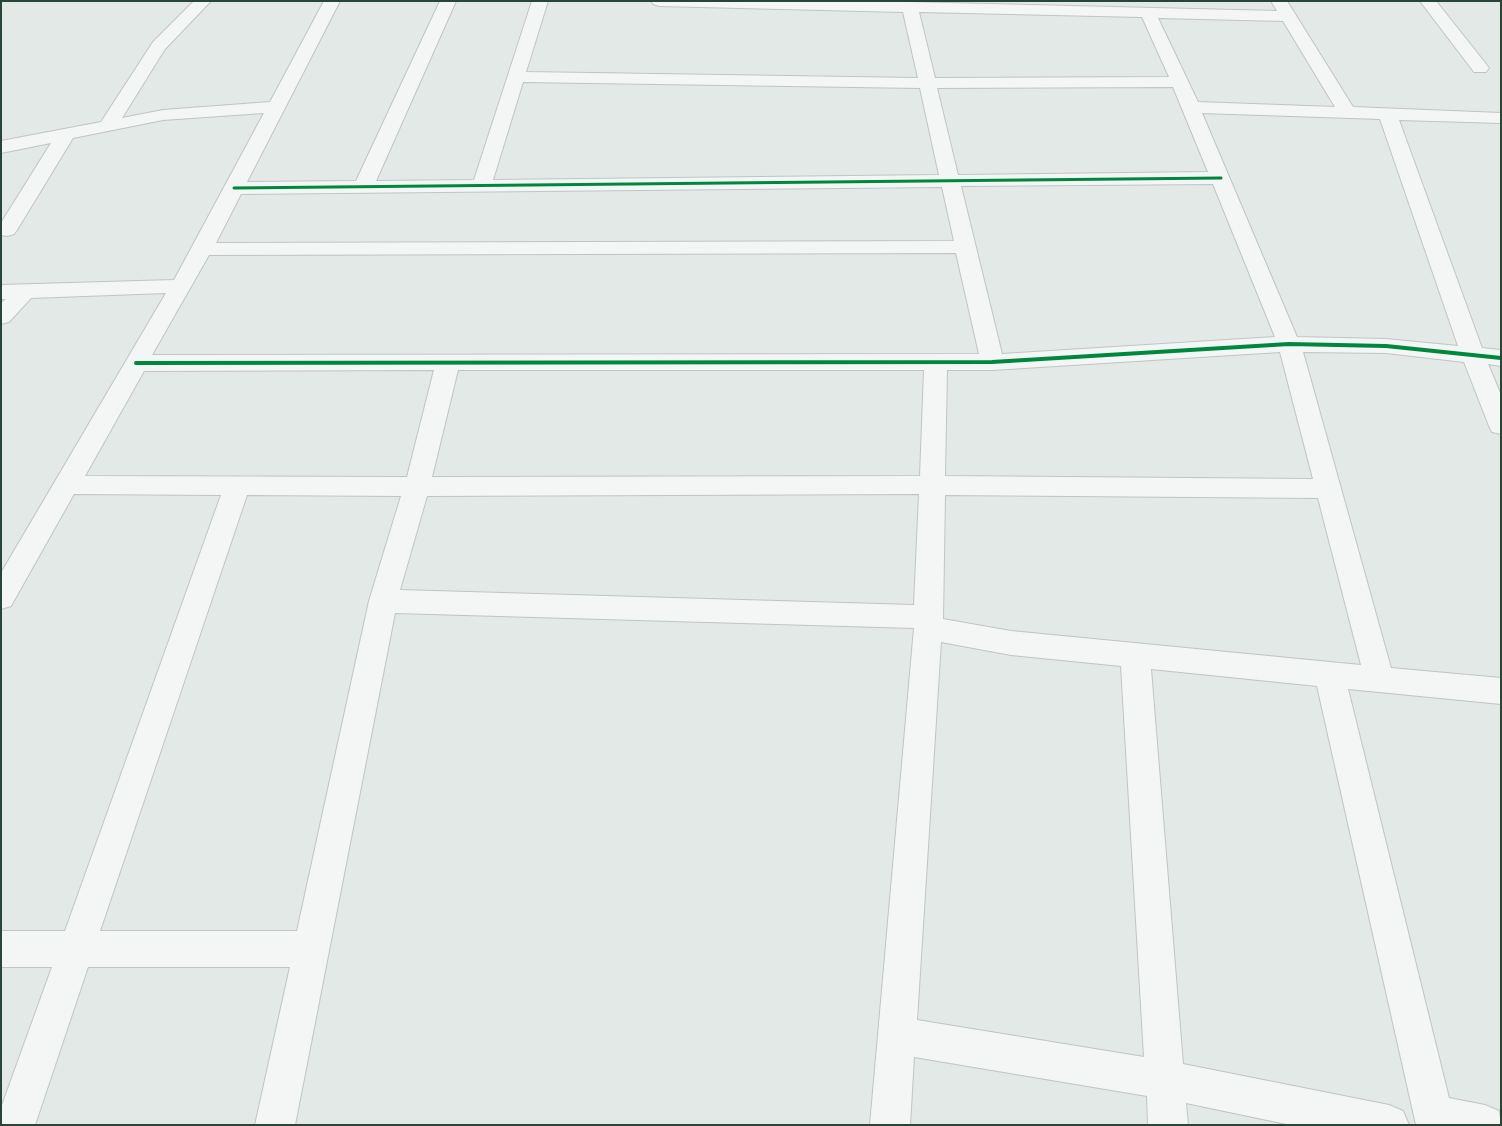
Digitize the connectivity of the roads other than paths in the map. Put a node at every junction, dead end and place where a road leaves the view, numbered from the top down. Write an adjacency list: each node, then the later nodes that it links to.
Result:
1 (203, 1): 21 (street)
2 (332, 1): 16 (street)
3 (448, 1): 27 (street)
4 (540, 1): 13 (street)
5 (659, 1): 9 (street)
6 (1279, 1): 11 (street)
7 (1428, 1): 12 (street)
8 (935, 5): 9 (street); 10 (street)
9 (910, 8): 15 (street)
10 (1148, 13): 11 (street); 14 (street)
11 (1288, 16): 18 (street)
12 (1480, 68)
13 (516, 77): 15 (street); 26 (street)
14 (1180, 82): 15 (street); 17 (street)
15 (928, 83): 25 (street)
16 (276, 107): 21 (street); 28 (street)
17 (1191, 107): 18 (street); 24 (street)
18 (1348, 113): 19 (street)
19 (1388, 115): 20 (street); 37 (street)
20 (1501, 118)
21 (108, 125): 22 (street)
22 (66, 134): 23 (street); 29 (street)
23 (1, 147)
24 (1221, 178): 25 (street); 36 (street)
25 (950, 182): 26 (street); 30 (street)
26 (482, 185): 27 (street)
27 (363, 187): 28 (street)
28 (234, 188): 31 (street)
29 (7, 230)
30 (966, 246): 31 (street); 40 (street)
31 (202, 249): 32 (street)
32 (180, 286): 33 (street); 41 (street)
33 (25, 291): 34 (street); 35 (street)
34 (1, 292)
35 (1, 317)
36 (1290, 344): 37 (street); 40 (street); 48 (street)
37 (1473, 355): 38 (street); 43 (street)
38 (1501, 358)
39 (936, 362): 40 (street); 42 (street); 45 (street)
40 (992, 362)
41 (136, 363): 42 (street); 44 (street)
42 (448, 363): 47 (street)
43 (1501, 426)
44 (66, 485): 46 (street); 49 (street)
45 (933, 485): 47 (street); 48 (street); 51 (street)
46 (237, 486): 47 (street); 57 (street)
47 (417, 487): 50 (street)
48 (1329, 489): 54 (street)
49 (1, 598)
50 (383, 601): 51 (street); 58 (street)
51 (928, 622): 52 (street); 59 (street)
52 (1135, 655): 53 (street); 60 (street)
53 (1329, 673): 54 (street); 61 (street)
54 (1379, 678): 55 (street)
55 (1501, 691)
56 (1, 949): 57 (street)
57 (77, 949): 58 (street); 62 (street)
58 (310, 949): 63 (street)
59 (897, 1035): 60 (street); 64 (street)
60 (1165, 1080): 65 (street); 66 (street)
61 (1434, 1120): 67 (street)
62 (15, 1125)
63 (275, 1125)
64 (890, 1125)
65 (1168, 1125)
66 (1389, 1125)
67 (1485, 1125)

